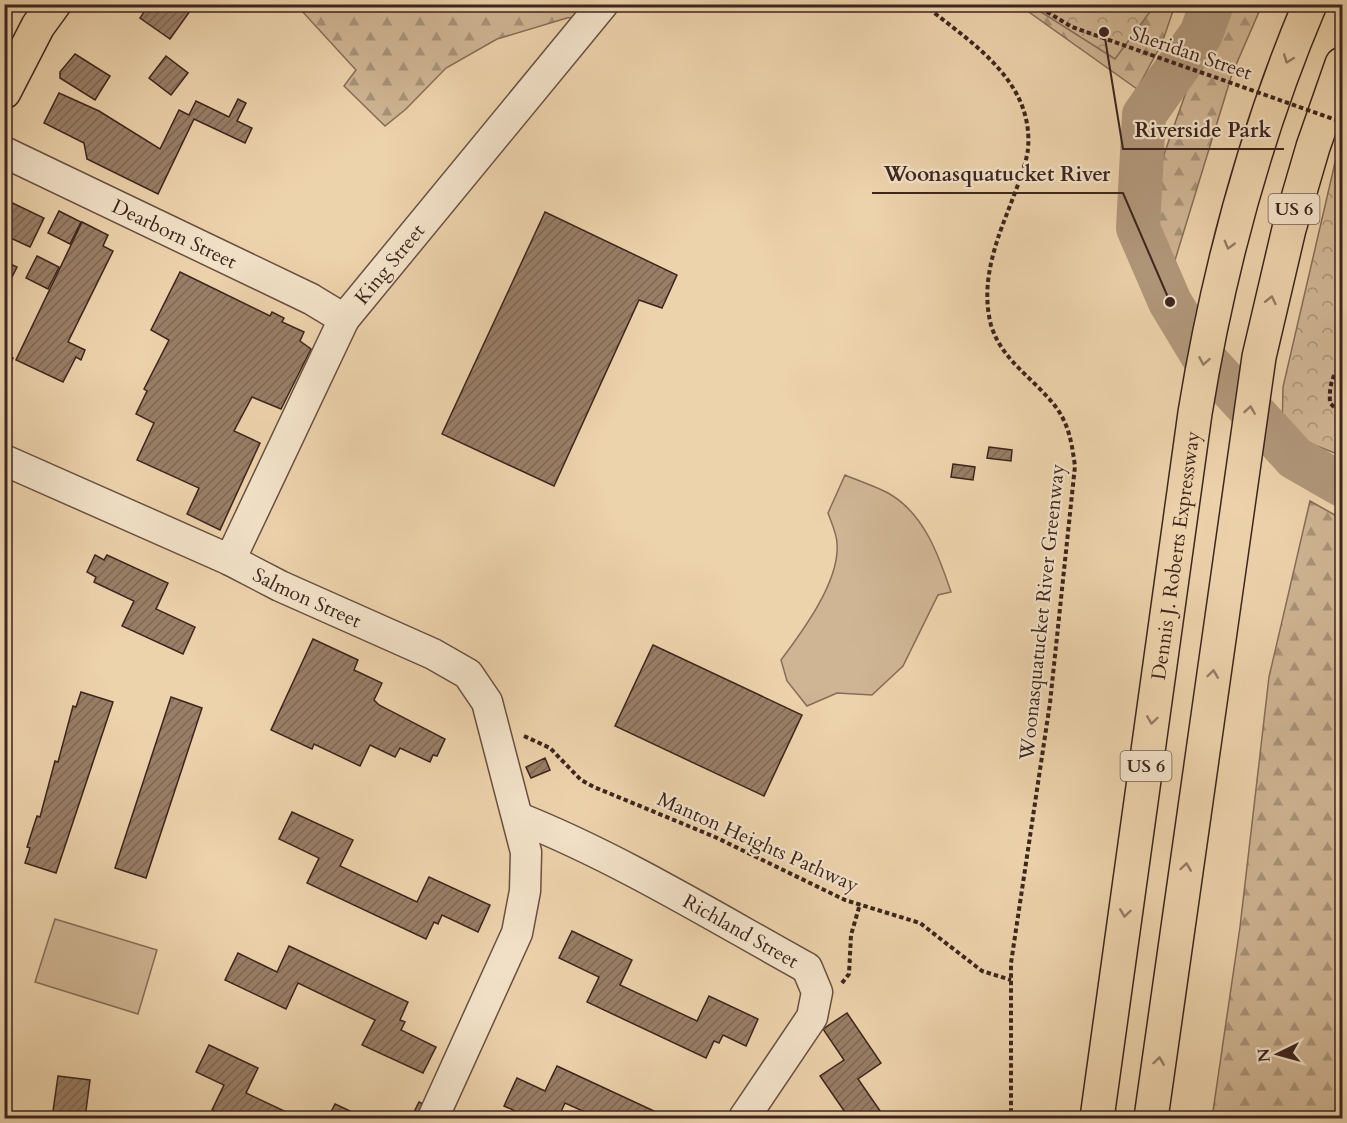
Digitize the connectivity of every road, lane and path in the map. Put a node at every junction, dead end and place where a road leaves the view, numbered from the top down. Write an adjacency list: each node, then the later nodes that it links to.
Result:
1 (54, 4): 7 (main road)
2 (603, 4): 10 (street, King Street)
3 (923, 4): 18 (path, Woonasquatucket River Greenway)
4 (1034, 4): 8 (path, Sheridan Street, bridge)
5 (1310, 4): 23 (main road, Dennis J. Roberts Expressway / US 6, one-way to 23)
6 (1342, 64): 24 (main road, US 6, one-way to 6)
7 (4, 92)
8 (1342, 122)
9 (4, 152): 10 (street, Dearborn Street)
10 (344, 319): 14 (street, King Street)
11 (1342, 362): 12 (path)
12 (1342, 415)
13 (4, 460): 14 (street, Salmon Street)
14 (230, 560): 16 (street, Salmon Street)
15 (513, 733): 17 (path, Manton Heights Pathway)
16 (519, 818): 19 (street, Richland Street); 20 (street, Salmon Street)
17 (860, 904): 18 (path, Manton Heights Pathway); 19 (path)
18 (1011, 980): 22 (path, Woonasquatucket River Greenway)
19 (817, 992): 21 (street)
20 (433, 1119)
21 (744, 1119)
22 (1011, 1119)
23 (1097, 1119)
24 (1151, 1119)

